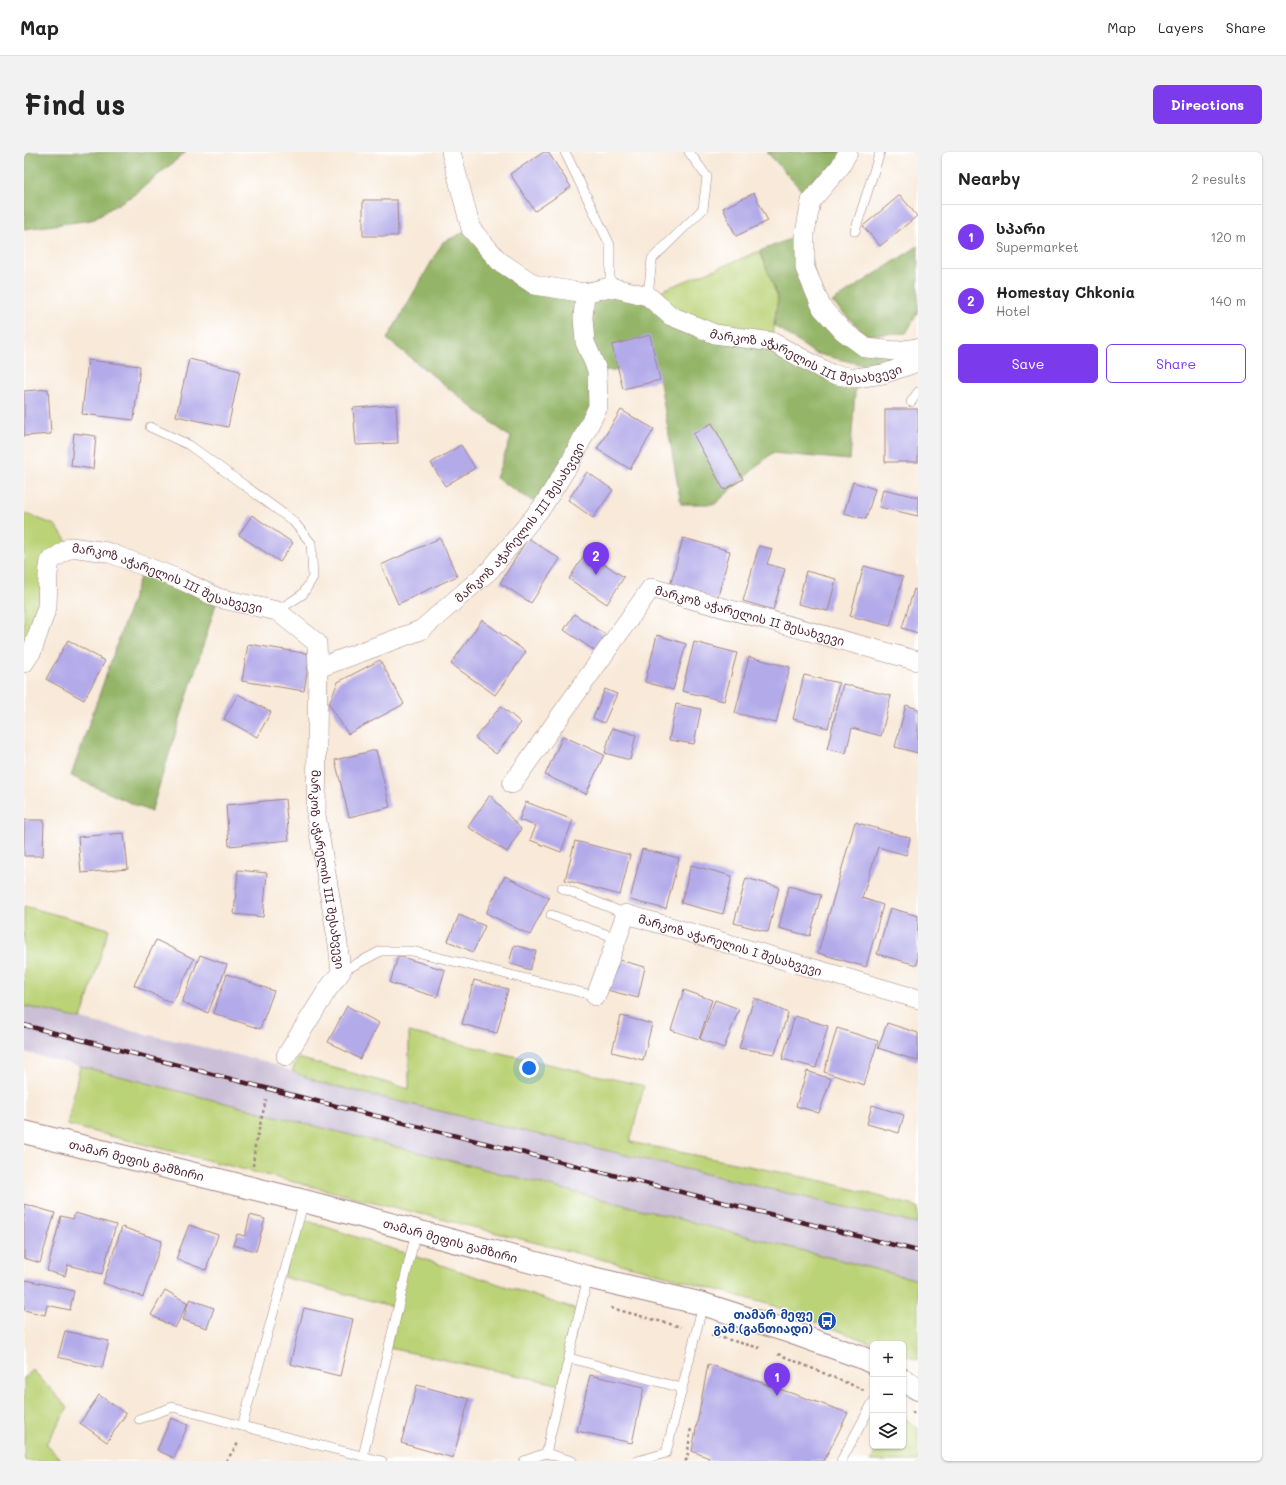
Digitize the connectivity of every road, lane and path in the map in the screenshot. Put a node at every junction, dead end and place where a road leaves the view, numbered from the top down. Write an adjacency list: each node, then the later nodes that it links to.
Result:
1 (451, 152): 8 (street, მარკოზ აჭარელის III შესახვევი)
2 (565, 152): 7 (lane)
3 (689, 152): 9 (lane)
4 (848, 152): 10 (street, მარკოზ აჭარელის III შესახვევი)
5 (880, 152): 6 (lane)
6 (855, 231)
7 (610, 287): 8 (street, მარკოზ აჭარელის III შესახვევი); 9 (street, მარკოზ აჭარელის III შესახვევი)
8 (585, 293): 18 (street, მარკოზ აჭარელის III შესახვევი)
9 (648, 296): 11 (street, მარკოზ აჭარელის III შესახვევი)
10 (918, 348)
11 (918, 362)
12 (918, 392): 13 (lane)
13 (911, 402)
14 (150, 427): 15 (lane, მარკოზ აჭარელის III შესახვევი)
15 (277, 611): 17 (street, მარკოზ აჭარელის III შესახვევი); 18 (street, მარკოზ აჭარელის III შესახვევი)
16 (918, 662): 19 (street, მარკოზ აჭარელის II შესახვევი)
17 (24, 664)
18 (318, 668): 24 (street, მარკოზ აჭარელის III შესახვევი)
19 (512, 784)
20 (562, 888): 21 (lane)
21 (626, 914): 23 (street, მარკოზ აჭარელის I შესახვევი); 26 (street, მარკოზ აჭარელის I შესახვევი)
22 (551, 915): 23 (lane)
23 (617, 938): 25 (street, მარკოზ აჭარელის I შესახვევი)
24 (340, 972): 25 (lane); 27 (street, მარკოზ აჭარელის III შესახვევი)
25 (596, 996)
26 (918, 999)
27 (286, 1056)
28 (266, 1100): 30 (path)
29 (24, 1132): 31 (main road, თამარ მეფის გამზირი)
30 (253, 1170)
31 (304, 1201): 32 (main road, თამარ მეფის გამზირი); 47 (lane)
32 (416, 1232): 33 (main road, თამარ მეფის გამზირი); 50 (lane)
33 (588, 1277): 34 (lane); 35 (main road, თამარ მეფის გამზირი)
34 (583, 1300): 36 (path); 39 (lane)
35 (702, 1304): 36 (lane); 40 (main road, თამარ მეფის გამზირი)
36 (696, 1331): 37 (path); 42 (lane)
37 (764, 1349)
38 (772, 1351): 44 (path)
39 (569, 1358): 42 (lane); 49 (lane)
40 (870, 1362)
41 (906, 1382): 43 (main road)
42 (682, 1388): 55 (lane)
43 (918, 1389)
44 (866, 1390)
45 (870, 1408): 57 (lane)
46 (138, 1419): 47 (lane)
47 (242, 1426): 50 (lane); 51 (path)
48 (690, 1434): 56 (path)
49 (546, 1453): 53 (lane); 54 (lane)
50 (363, 1456): 52 (lane)
51 (226, 1461)
52 (382, 1461)
53 (524, 1461)
54 (572, 1461)
55 (637, 1461)
56 (685, 1461)
57 (841, 1461)

